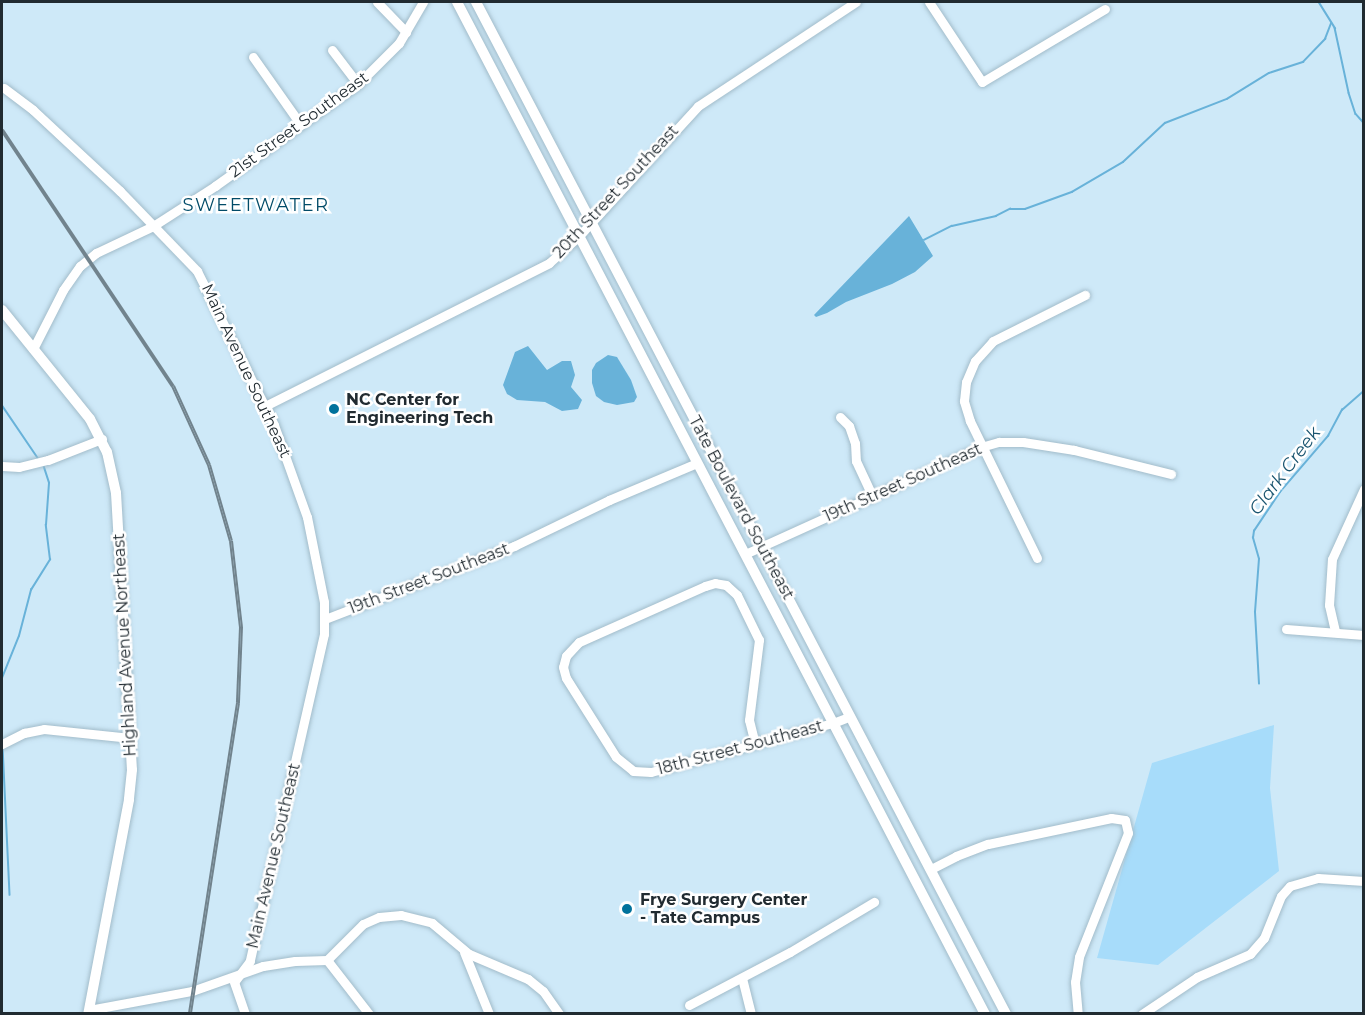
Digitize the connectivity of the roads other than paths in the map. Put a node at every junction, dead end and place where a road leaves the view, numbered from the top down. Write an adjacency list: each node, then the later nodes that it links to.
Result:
1 (377, 2): 8 (street)
2 (423, 2): 8 (street, 21st Street Southeast)
3 (457, 2): 16 (main road, Tate Boulevard Southeast)
4 (476, 2): 14 (main road, Tate Boulevard Southeast)
5 (856, 2): 14 (street, 20th Street Southeast)
6 (929, 2): 7 (street)
7 (1105, 9)
8 (406, 32): 11 (street, 21st Street Southeast)
9 (332, 50): 11 (street)
10 (253, 57): 13 (street)
11 (358, 84): 13 (street, 21st Street Southeast)
12 (4, 88): 15 (street, Main Avenue Southeast)
13 (301, 125): 15 (street, 21st Street Southeast)
14 (592, 220): 16 (street, 20th Street Southeast); 29 (main road, Tate Boulevard Southeast)
15 (153, 226): 19 (street, 21st Street Southeast); 20 (street, Main Avenue Southeast)
16 (579, 236): 20 (street, 20th Street Southeast); 24 (main road, Tate Boulevard Southeast)
17 (1085, 295): 23 (street)
18 (2, 310): 19 (main road, Highland Avenue Northeast)
19 (33, 349): 22 (main road, Highland Avenue Northeast)
20 (265, 406): 32 (street, Main Avenue Southeast)
21 (840, 417): 28 (street)
22 (102, 439): 25 (street); 38 (main road, Highland Avenue Northeast)
23 (981, 447): 26 (street, 19th Street Southeast); 28 (street, 19th Street Southeast); 31 (street)
24 (697, 462): 30 (main road, Tate Boulevard Southeast); 32 (street, 19th Street Southeast)
25 (2, 466)
26 (1171, 474)
27 (1364, 489): 34 (street)
28 (873, 497): 29 (street, 19th Street Southeast)
29 (762, 547): 30 (street, 19th Street Southeast); 36 (main road, Tate Boulevard Southeast)
30 (745, 554): 37 (main road, Tate Boulevard Southeast)
31 (1037, 558)
32 (325, 619): 46 (street, Main Avenue Southeast)
33 (1286, 629): 34 (street)
34 (1335, 631): 35 (street)
35 (1364, 635)
36 (849, 717): 37 (street, 18th Street Southeast); 41 (main road, Tate Boulevard Southeast)
37 (833, 723): 40 (street, 18th Street Southeast); 55 (main road, Tate Boulevard Southeast)
38 (131, 738): 39 (street); 49 (main road, Highland Avenue Northeast)
39 (2, 744)
40 (755, 744): 40 (street, 18th Street Southeast)
41 (931, 869): 56 (main road, Tate Boulevard Southeast); 57 (street)
42 (1364, 881): 58 (street)
43 (874, 902): 47 (street)
44 (463, 949): 45 (street); 52 (street); 53 (street)
45 (327, 960): 46 (street); 51 (street)
46 (238, 975): 49 (street); 50 (street)
47 (742, 978): 48 (street); 54 (street)
48 (688, 1005)
49 (89, 1012)
50 (245, 1014)
51 (369, 1014)
52 (489, 1014)
53 (559, 1014)
54 (751, 1014)
55 (985, 1014)
56 (1006, 1014)
57 (1078, 1014)
58 (1142, 1014)

